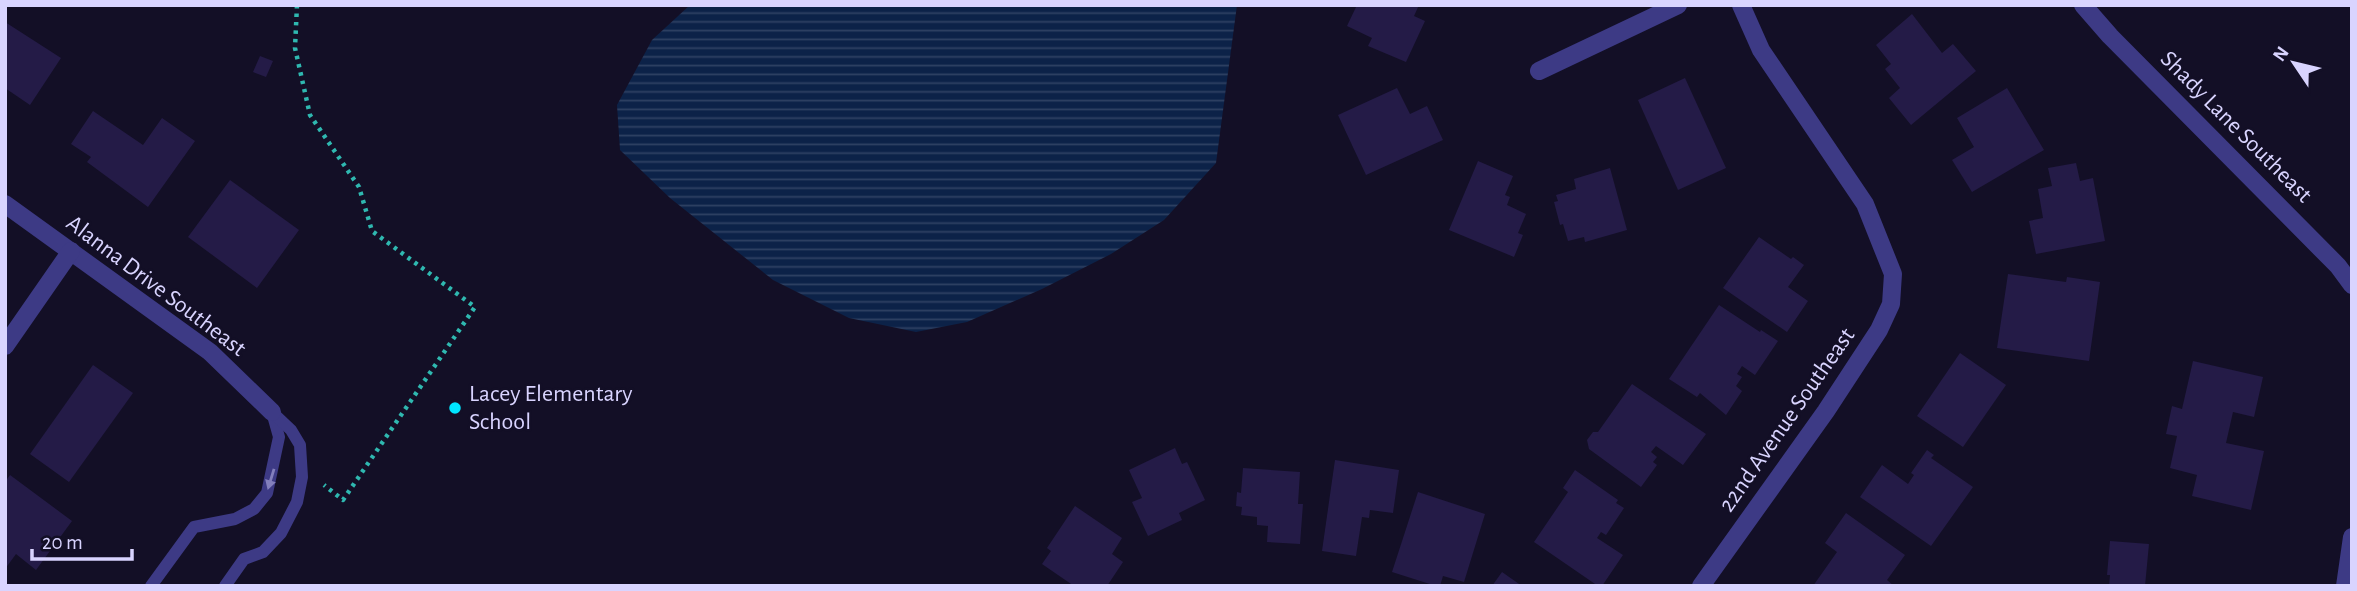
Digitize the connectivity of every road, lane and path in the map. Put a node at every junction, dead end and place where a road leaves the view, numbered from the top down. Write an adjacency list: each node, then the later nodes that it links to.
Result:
1 (297, 5): 11 (path)
2 (1678, 5): 5 (street)
3 (1741, 5): 15 (street, 22nd Avenue Southeast)
4 (2084, 5): 8 (street, Shady Lane Southeast)
5 (1539, 71)
6 (5, 204): 7 (street, Alanna Drive Southeast)
7 (71, 251): 9 (street); 10 (street, Alanna Drive Southeast)
8 (2352, 285)
9 (5, 346)
10 (272, 412): 11 (lane); 13 (lane, one-way to 13)
11 (301, 468): 14 (lane)
12 (2352, 537): 16 (street)
13 (151, 586)
14 (225, 586)
15 (1701, 586)
16 (2346, 586)

